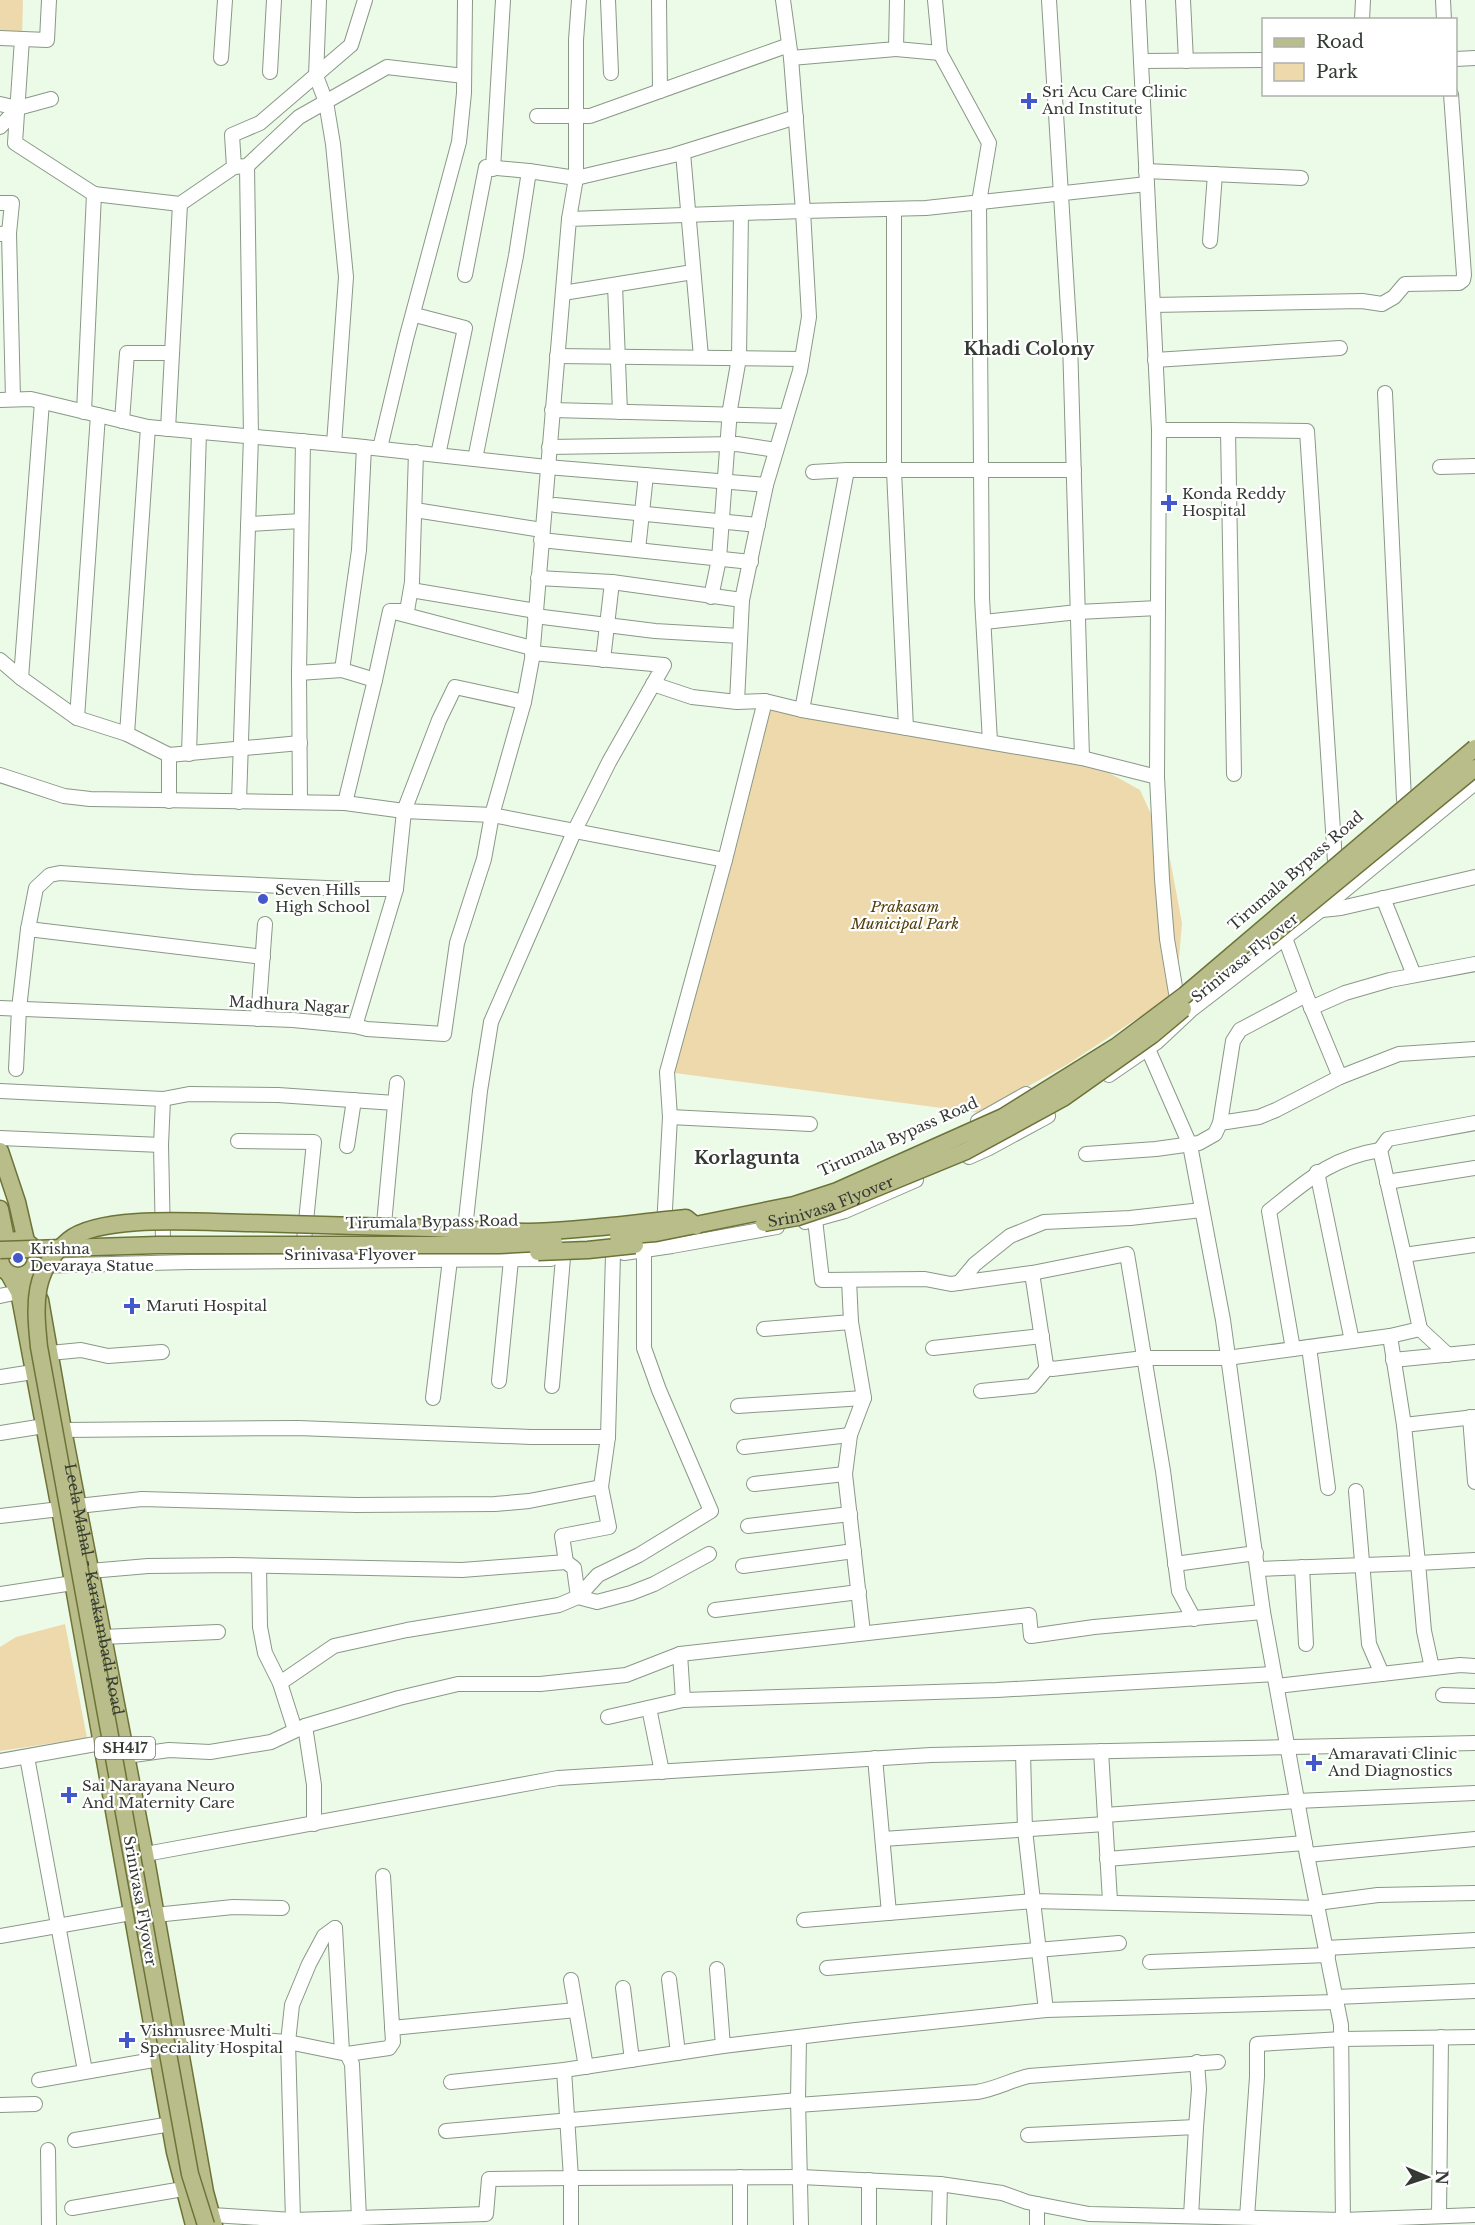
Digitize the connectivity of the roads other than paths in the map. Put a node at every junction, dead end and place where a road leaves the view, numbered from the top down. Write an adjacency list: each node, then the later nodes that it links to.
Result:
1 (49, 0): 23 (street)
2 (225, 0): 28 (street)
3 (274, 0): 34 (street)
4 (319, 0): 36 (street)
5 (356, 0): 24 (street)
6 (365, 0): 24 (street)
7 (465, 0): 37 (street)
8 (502, 0): 50 (street)
9 (579, 0): 45 (street)
10 (608, 0): 35 (street)
11 (659, 0): 38 (street)
12 (783, 0): 26 (street)
13 (897, 0): 25 (street)
14 (935, 0): 27 (street)
15 (1049, 0): 56 (street)
16 (1138, 0): 32 (street)
17 (1183, 0): 33 (street)
18 (1363, 0): 20 (street)
19 (1443, 0): 21 (street)
20 (1362, 18)
21 (1444, 18)
22 (0, 38): 23 (street)
23 (22, 39): 43 (street)
24 (353, 39): 36 (street)
25 (896, 49): 26 (street); 27 (street)
26 (790, 51): 38 (street); 46 (street)
27 (940, 53): 58 (street)
28 (221, 58)
29 (1475, 58): 30 (street)
30 (1457, 59)
31 (1262, 60): 33 (street)
32 (1141, 61): 33 (street); 54 (street)
33 (1186, 61)
34 (270, 72)
35 (611, 74)
36 (316, 76): 41 (street); 49 (street)
37 (464, 76): 41 (street); 73 (street)
38 (660, 91): 45 (street)
39 (1451, 96): 72 (street)
40 (51, 99): 43 (street)
41 (326, 102): 49 (street); 99 (street)
42 (0, 104): 43 (street)
43 (18, 108): 47 (street); 57 (street)
44 (537, 116): 45 (street)
45 (576, 116): 53 (street)
46 (796, 117): 48 (street); 62 (street)
47 (0, 127)
48 (683, 153): 53 (street); 64 (street)
49 (240, 167): 60 (street); 97 (street)
50 (493, 169): 51 (street); 69 (street)
51 (530, 171): 53 (street); 107 (street)
52 (1215, 174): 54 (street); 55 (street); 67 (street)
53 (576, 178): 65 (street)
54 (1146, 178): 56 (street); 72 (street)
55 (1301, 178)
56 (1062, 193): 58 (street); 111 (street)
57 (94, 194): 60 (street); 88 (street)
58 (979, 202): 61 (street); 114 (street)
59 (0, 203): 66 (street)
60 (180, 204): 76 (street)
61 (894, 208): 62 (street); 113 (street)
62 (803, 211): 63 (street); 81 (street)
63 (741, 213): 64 (street); 80 (street)
64 (688, 215): 65 (street); 68 (street)
65 (569, 219): 71 (street)
66 (4, 233): 74 (street)
67 (1210, 241)
68 (693, 272): 70 (street); 79 (street)
69 (465, 276)
70 (615, 285): 71 (street); 78 (street)
71 (562, 293): 77 (street)
72 (1153, 305): 82 (street)
73 (415, 315): 103 (street); 106 (street)
74 (6, 337): 84 (street)
75 (1340, 348): 82 (street)
76 (172, 353): 91 (street); 93 (street)
77 (557, 356): 78 (street); 86 (street)
78 (618, 356): 79 (street); 87 (street)
79 (701, 357): 80 (street)
80 (739, 358): 81 (street); 89 (street)
81 (802, 358): 90 (street)
82 (1155, 360): 94 (street)
83 (1385, 393): 170 (street)
84 (6, 400): 85 (street)
85 (42, 402): 88 (street); 147 (street)
86 (552, 410): 87 (street); 102 (street)
87 (620, 412): 89 (street)
88 (91, 413): 91 (street); 154 (street)
89 (730, 414): 90 (street); 100 (street)
90 (786, 416): 104 (street)
91 (122, 421): 92 (street)
92 (148, 427): 93 (street); 156 (street)
93 (168, 429): 96 (street)
94 (1159, 430): 95 (street); 135 (street)
95 (1228, 430): 166 (street); 179 (street)
96 (199, 432): 97 (street); 162 (street)
97 (251, 436): 98 (street); 124 (street)
98 (303, 441): 99 (street); 122 (street)
99 (334, 444): 101 (street)
100 (728, 444): 102 (street); 104 (street); 117 (street)
101 (364, 447): 103 (street); 145 (street)
102 (549, 447): 109 (street)
103 (380, 448): 105 (street)
104 (776, 450): 118 (street)
105 (416, 452): 106 (street); 120 (street)
106 (438, 455): 107 (street)
107 (475, 459): 109 (street)
108 (1475, 466): 110 (street)
109 (547, 467): 116 (street); 126 (street)
110 (1440, 467)
111 (1074, 470): 114 (street); 137 (street)
112 (847, 471): 113 (street); 115 (street); 153 (street)
113 (894, 471): 114 (street); 155 (street)
114 (981, 471): 139 (street)
115 (813, 472)
116 (646, 475): 117 (street); 121 (street)
117 (726, 482): 118 (street); 123 (street)
118 (766, 485): 125 (street)
119 (555, 505): 121 (street)
120 (415, 510): 126 (street); 132 (street)
121 (642, 514): 123 (street); 127 (street)
122 (301, 521): 124 (street); 146 (street)
123 (722, 522): 125 (street); 128 (street)
124 (248, 524): 161 (street)
125 (758, 525): 129 (street)
126 (542, 535): 127 (street); 130 (street)
127 (638, 550): 128 (street)
128 (719, 559): 129 (street); 133 (street)
129 (751, 562): 134 (street)
130 (538, 578): 131 (street); 138 (street)
131 (612, 582): 133 (street); 140 (street)
132 (411, 590): 136 (street); 138 (street)
133 (711, 597): 134 (street)
134 (742, 600): 141 (street)
135 (1158, 608): 137 (street); 168 (street)
136 (390, 611): 142 (street); 148 (street)
137 (1078, 612): 139 (street); 164 (street)
138 (536, 614): 140 (street); 142 (street)
139 (984, 622): 158 (street)
140 (607, 625): 141 (street); 144 (street)
141 (740, 636): 152 (street)
142 (532, 651): 144 (street); 151 (street)
143 (0, 660): 147 (street)
144 (603, 660): 149 (street)
145 (342, 670): 146 (street); 148 (street)
146 (298, 673): 159 (street)
147 (21, 678): 154 (street)
148 (375, 680): 174 (street)
149 (653, 684): 152 (street); 177 (street)
150 (765, 701): 152 (street); 153 (street); 178 (street)
151 (524, 702): 175 (street, Madhura Nagar); 176 (street)
152 (737, 702)
153 (802, 710): 155 (street)
154 (77, 718): 156 (street)
155 (906, 728): 158 (street)
156 (127, 734): 163 (street)
157 (1475, 741): 170 (street, Tirumala Bypass Road)
158 (990, 742): 164 (street)
159 (300, 743): 161 (street); 173 (street)
160 (1475, 748): 225 (main road, Srinivasa Flyover, bridge)
161 (242, 750): 162 (street); 172 (street)
162 (189, 754): 163 (street)
163 (169, 755): 171 (street)
164 (1082, 758): 168 (street)
165 (1475, 768): 237 (main road, Srinivasa Flyover, bridge)
166 (1234, 774)
167 (0, 775): 171 (street)
168 (1157, 777): 190 (street)
169 (1475, 783): 183 (street)
170 (1404, 800): 179 (street, Tirumala Bypass Road)
171 (169, 801): 172 (street)
172 (239, 802): 173 (street)
173 (300, 802): 174 (street)
174 (345, 803): 175 (street)
175 (404, 811): 176 (street); 181 (street, Madhura Nagar)
176 (492, 815): 177 (street); 196 (street)
177 (574, 832): 178 (street); 229 (street)
178 (725, 860): 206 (street)
179 (1335, 861): 190 (street, Tirumala Bypass Road)
180 (1475, 877): 182 (street)
181 (396, 889): 185 (street); 196 (street, Madhura Nagar)
182 (1383, 898): 183 (street); 189 (street)
183 (1317, 913): 186 (street)
184 (265, 924): 187 (street)
185 (28, 929): 187 (street); 193 (street)
186 (1285, 938): 191 (street); 194 (street)
187 (263, 957): 195 (street)
188 (1475, 964): 189 (street)
189 (1414, 975): 191 (street)
190 (1176, 993): 194 (street); 221 (street, Tirumala Bypass Road)
191 (1309, 1001): 200 (street); 207 (street)
192 (0, 1008): 193 (street, Madhura Nagar)
193 (19, 1009): 195 (street, Madhura Nagar); 199 (street)
194 (1191, 1010): 197 (street)
195 (258, 1019): 196 (street, Madhura Nagar)
196 (355, 1026)
197 (1148, 1049): 212 (street); 224 (street)
198 (1475, 1049): 200 (street)
199 (16, 1069)
200 (1340, 1077): 207 (street)
201 (397, 1083): 205 (street)
202 (0, 1091): 203 (street)
203 (164, 1100): 204 (street); 213 (street)
204 (354, 1100): 205 (street); 214 (street)
205 (395, 1103): 228 (street)
206 (670, 1117): 209 (street); 226 (street)
207 (1220, 1123): 212 (street)
208 (1475, 1123): 215 (street)
209 (810, 1124)
210 (0, 1138): 213 (street)
211 (238, 1141): 230 (street)
212 (1190, 1144): 217 (street); 223 (street)
213 (161, 1145): 227 (street)
214 (347, 1146)
215 (1380, 1150): 219 (street); 220 (street)
216 (0, 1151): 231 (main road)
217 (1086, 1154)
218 (1475, 1168): 220 (street)
219 (1317, 1172): 250 (street); 253 (street)
220 (1387, 1182): 235 (street)
221 (810, 1193): 224 (street); 226 (street, Tirumala Bypass Road)
222 (0, 1209): 237 (main road)
223 (1202, 1210): 242 (street); 259 (street)
224 (816, 1220): 233 (street); 241 (street)
225 (696, 1226): 237 (main road, Srinivasa Flyover, bridge); 415 (main road, Srinivasa Flyover, bridge)
226 (664, 1227): 229 (street, Tirumala Bypass Road)
227 (164, 1240): 230 (street, Tirumala Bypass Road); 231 (street, Tirumala Bypass Road)
228 (383, 1240): 229 (street, Tirumala Bypass Road); 230 (street, Tirumala Bypass Road)
229 (464, 1240)
230 (304, 1241)
231 (29, 1244): 237 (main road); 237 (main road)
232 (1475, 1245): 235 (street)
233 (644, 1250): 234 (street); 305 (street)
234 (613, 1254): 236 (street); 276 (street)
235 (1404, 1255): 247 (street)
236 (563, 1258): 239 (street); 265 (street)
237 (8, 1259): 238 (street); 243 (main road, Leela Mahal - Karakambadi Road / SH417); 256 (main road, Leela Mahal - Karakambadi Road / SH417)
238 (450, 1260): 239 (street); 267 (street)
239 (511, 1260): 264 (street)
240 (1032, 1273): 242 (street); 248 (street); 258 (street)
241 (849, 1280): 242 (street); 245 (street)
242 (959, 1283)
243 (19, 1292): 244 (street); 262 (main road, Leela Mahal - Karakambadi Road / SH417)
244 (0, 1296)
245 (851, 1322): 246 (street); 268 (street)
246 (764, 1329)
247 (1420, 1329): 249 (street); 257 (street)
248 (1042, 1336): 252 (street); 261 (street)
249 (1390, 1336): 250 (street); 260 (street)
250 (1352, 1341): 251 (street)
251 (1309, 1347): 253 (street); 282 (street)
252 (933, 1348)
253 (1293, 1349): 259 (street)
254 (162, 1352): 256 (street)
255 (1475, 1352): 257 (street)
256 (50, 1353): 273 (main road, Leela Mahal - Karakambadi Road / SH417)
257 (1448, 1355): 260 (street)
258 (1144, 1358): 259 (street); 261 (street); 295 (street)
259 (1227, 1358): 290 (street)
260 (1393, 1360): 271 (street)
261 (1048, 1367): 266 (street)
262 (33, 1372): 263 (street); 272 (main road, Leela Mahal - Karakambadi Road / SH417)
263 (0, 1377)
264 (499, 1381)
265 (552, 1386)
266 (981, 1391)
267 (434, 1398)
268 (864, 1398): 269 (street); 275 (street)
269 (738, 1406)
270 (1472, 1417): 271 (street); 279 (street)
271 (1404, 1425): 294 (street)
272 (44, 1426): 274 (street); 285 (main road, Leela Mahal - Karakambadi Road / SH417)
273 (63, 1430): 276 (street); 284 (main road, Leela Mahal - Karakambadi Road / SH417)
274 (0, 1433)
275 (850, 1435): 277 (street); 278 (street)
276 (608, 1437): 281 (street)
277 (744, 1447)
278 (845, 1474): 280 (street); 286 (street)
279 (1475, 1482)
280 (754, 1484)
281 (601, 1487): 284 (street); 293 (street)
282 (1328, 1488)
283 (1356, 1491): 296 (street)
284 (78, 1506): 301 (main road, Leela Mahal - Karakambadi Road / SH417)
285 (60, 1509): 287 (street); 302 (main road, Leela Mahal - Karakambadi Road / SH417)
286 (850, 1514): 288 (street); 289 (street)
287 (0, 1516)
288 (748, 1526)
289 (854, 1551): 298 (street); 303 (street)
290 (1256, 1553): 295 (street); 300 (street)
291 (709, 1554): 305 (street)
292 (1475, 1560): 294 (street)
293 (566, 1562): 297 (street); 305 (street)
294 (1418, 1563): 296 (street); 315 (street)
295 (1175, 1564): 308 (street)
296 (1363, 1565): 299 (street); 316 (street)
297 (259, 1566): 301 (street); 318 (street)
298 (742, 1566)
299 (1302, 1567): 300 (street); 312 (street)
300 (1258, 1569): 307 (street)
301 (90, 1571): 311 (main road, Leela Mahal - Karakambadi Road / SH417)
302 (73, 1583): 304 (street); 325 (main road, Leela Mahal - Karakambadi Road / SH417)
303 (859, 1592): 306 (street); 310 (street)
304 (0, 1594)
305 (578, 1596): 318 (street)
306 (716, 1610)
307 (1263, 1612): 308 (street); 317 (street)
308 (1194, 1619): 310 (street)
309 (218, 1632): 311 (street)
310 (863, 1633): 313 (street)
311 (102, 1637): 330 (main road, Leela Mahal - Karakambadi Road / SH417)
312 (1306, 1644)
313 (680, 1654): 321 (street); 324 (street)
314 (1475, 1666): 315 (street)
315 (1432, 1668): 316 (street)
316 (1382, 1674): 317 (street)
317 (1275, 1680): 321 (street); 327 (street)
318 (280, 1683): 324 (street)
319 (1443, 1695): 320 (street)
320 (1475, 1696)
321 (683, 1700): 322 (street)
322 (649, 1708): 323 (street); 334 (street)
323 (608, 1717)
324 (300, 1728): 330 (street); 338 (street)
325 (101, 1743): 331 (street); 344 (main road, Leela Mahal - Karakambadi Road / SH417)
326 (1475, 1743): 327 (street)
327 (1288, 1748): 328 (street); 336 (street)
328 (1101, 1751): 329 (street); 337 (street)
329 (1023, 1753): 332 (street); 339 (street)
330 (126, 1756): 343 (main road, Leela Mahal - Karakambadi Road / SH417)
331 (27, 1757): 333 (street); 356 (street)
332 (875, 1758): 334 (street); 340 (street)
333 (0, 1761)
334 (662, 1772): 338 (street)
335 (1475, 1793): 336 (street)
336 (1298, 1801): 337 (street); 342 (street)
337 (1105, 1820): 339 (street); 345 (street)
338 (314, 1824): 343 (street)
339 (1025, 1830): 340 (street); 348 (street)
340 (883, 1839): 352 (street)
341 (1475, 1839): 342 (street)
342 (1306, 1849): 345 (street); 350 (street)
343 (145, 1854): 344 (street); 354 (main road, Leela Mahal - Karakambadi Road / SH417)
344 (122, 1858): 353 (main road, Leela Mahal - Karakambadi Road / SH417)
345 (1107, 1859): 349 (street)
346 (383, 1876): 372 (street)
347 (1475, 1893): 350 (street)
348 (1033, 1901): 349 (street); 352 (street); 360 (street)
349 (1110, 1901): 350 (street)
350 (1317, 1906): 361 (street)
351 (282, 1908): 354 (street)
352 (890, 1913): 355 (street)
353 (131, 1914): 356 (street); 382 (main road, Leela Mahal - Karakambadi Road / SH417)
354 (155, 1915): 373 (main road, Leela Mahal - Karakambadi Road / SH417)
355 (804, 1920)
356 (58, 1926): 357 (street); 388 (street)
357 (0, 1936)
358 (1475, 1940): 361 (street)
359 (1119, 1943): 360 (street)
360 (1039, 1950): 363 (street); 371 (street)
361 (1327, 1952): 362 (street); 369 (street)
362 (1150, 1962)
363 (827, 1968)
364 (717, 1969): 379 (street)
365 (571, 1980): 370 (street)
366 (669, 1980): 381 (street)
367 (623, 1988): 383 (street)
368 (1475, 1991): 369 (street)
369 (1336, 2000): 371 (street); 377 (street)
370 (576, 2010): 372 (street); 386 (street)
371 (1046, 2010): 374 (street)
372 (392, 2028): 380 (street)
373 (176, 2034): 378 (street); 415 (main road, Leela Mahal - Karakambadi Road / SH417)
374 (799, 2037): 379 (street); 391 (street)
375 (1441, 2037): 376 (street); 377 (street); 411 (street)
376 (1475, 2037)
377 (1342, 2039): 412 (street); 416 (street)
378 (288, 2042): 380 (street); 380 (street); 414 (street)
379 (723, 2046): 381 (street)
380 (345, 2053): 413 (street)
381 (678, 2053): 383 (street)
382 (159, 2059): 388 (street); 395 (main road, Leela Mahal - Karakambadi Road / SH417)
383 (632, 2060): 386 (street)
384 (1197, 2062): 385 (street); 391 (street); 396 (street)
385 (1218, 2062)
386 (586, 2067): 387 (street)
387 (564, 2070): 390 (street); 394 (street)
388 (85, 2071): 389 (street)
389 (39, 2080)
390 (451, 2082)
391 (798, 2103): 394 (street); 402 (street)
392 (35, 2104): 393 (street)
393 (0, 2105)
394 (567, 2121): 397 (street); 403 (street)
395 (171, 2124): 399 (street); 406 (main road, Leela Mahal - Karakambadi Road / SH417)
396 (1196, 2127): 398 (street); 410 (street)
397 (446, 2132)
398 (1028, 2136)
399 (75, 2140)
400 (48, 2150): 417 (street)
401 (740, 2177): 402 (street); 403 (street); 420 (street)
402 (801, 2177): 404 (street); 421 (street)
403 (571, 2178): 413 (street); 419 (street)
404 (869, 2180): 405 (street); 422 (street)
405 (940, 2184): 407 (street); 423 (street)
406 (183, 2189): 408 (street); 418 (main road, Leela Mahal - Karakambadi Road / SH417)
407 (1037, 2204): 410 (street); 424 (street)
408 (72, 2208)
409 (1475, 2215): 411 (street)
410 (1191, 2216): 412 (street)
411 (1439, 2216): 416 (street)
412 (1247, 2217): 416 (street)
413 (359, 2218): 414 (street)
414 (293, 2220): 415 (street)
415 (210, 2222)
416 (1343, 2222)
417 (49, 2225)
418 (194, 2225)
419 (571, 2225)
420 (740, 2225)
421 (801, 2225)
422 (869, 2225)
423 (939, 2225)
424 (1037, 2225)

